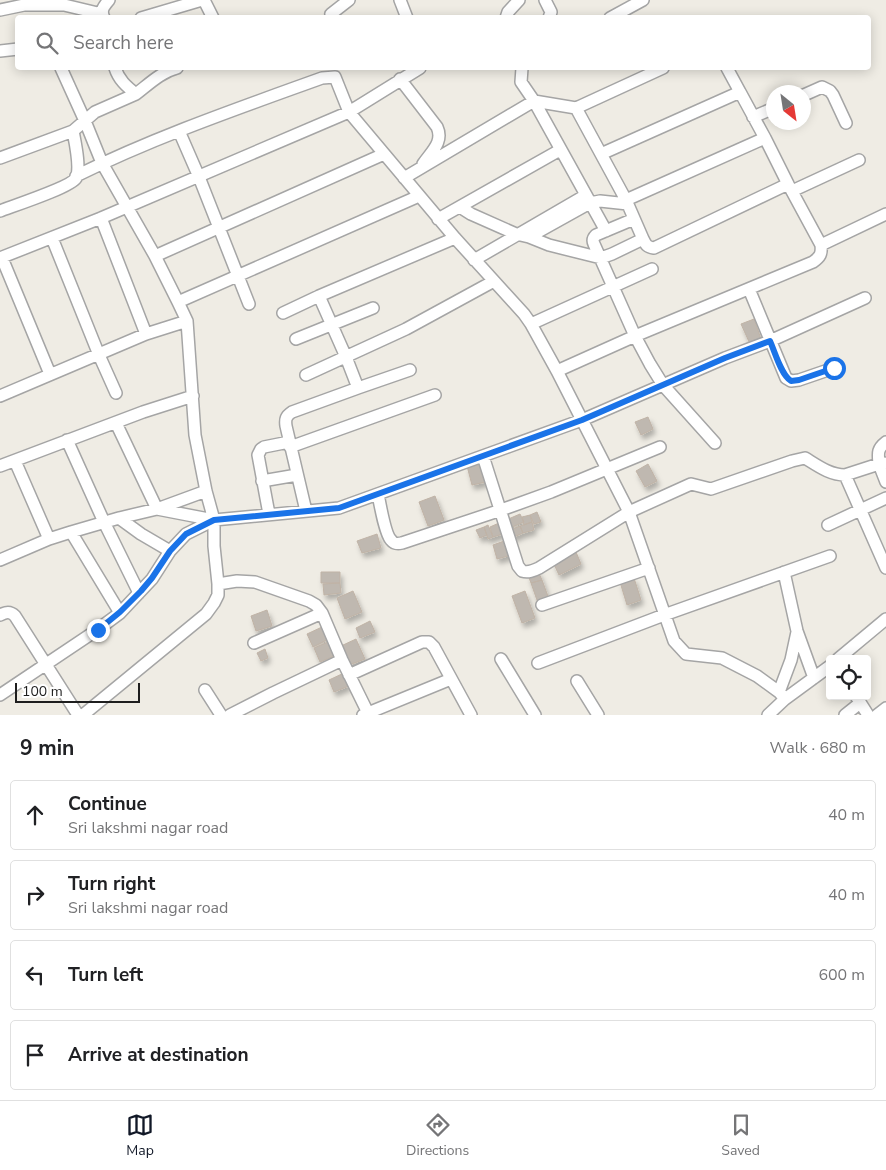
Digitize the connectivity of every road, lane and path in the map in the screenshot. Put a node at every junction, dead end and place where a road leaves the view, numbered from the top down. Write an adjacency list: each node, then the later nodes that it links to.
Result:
1 (109, 0): 10 (street)
2 (203, 0): 11 (street); 12 (street)
3 (349, 0): 13 (street)
4 (400, 0): 14 (street)
5 (518, 0): 15 (street)
6 (544, 0): 16 (street)
7 (644, 0): 17 (street)
8 (0, 10): 9 (street)
9 (99, 15)
10 (103, 15)
11 (151, 15)
12 (212, 15)
13 (330, 15)
14 (406, 15)
15 (507, 15)
16 (550, 15)
17 (616, 15)
18 (15, 48): 19 (street)
19 (0, 50)
20 (62, 70): 37 (street)
21 (116, 70): 31 (street)
22 (170, 70): 31 (street)
23 (413, 70): 28 (street)
24 (522, 70): 32 (street)
25 (659, 70): 33 (street)
26 (728, 70): 29 (street)
27 (338, 72): 35 (street); 40 (street)
28 (400, 79): 35 (street); 48 (street)
29 (740, 92): 36 (street); 44 (street)
30 (811, 92): 38 (street)
31 (136, 94): 37 (street)
32 (534, 102): 33 (street); 42 (street); 48 (street)
33 (576, 108): 44 (street)
34 (766, 111): 36 (street)
35 (349, 112): 43 (street); 50 (street)
36 (753, 117): 41 (street)
37 (86, 121): 39 (street); 47 (street)
38 (846, 123)
39 (73, 131): 45 (street); 49 (street)
40 (179, 131): 47 (street); 50 (street)
41 (765, 138): 52 (street); 55 (street)
42 (560, 150): 54 (street); 57 (street)
43 (384, 154): 51 (street); 63 (street)
44 (601, 154): 55 (street)
45 (0, 158)
46 (859, 160): 52 (street)
47 (102, 163): 49 (street); 56 (street)
48 (418, 169): 51 (street)
49 (76, 176): 58 (street)
50 (199, 177): 56 (street); 63 (street)
51 (404, 178): 53 (street)
52 (790, 187): 69 (street); 70 (street)
53 (419, 196): 61 (street); 76 (street)
54 (588, 199): 55 (street); 64 (street); 65 (street); 66 (street)
55 (627, 202): 62 (street)
56 (128, 207): 60 (street); 71 (street)
57 (460, 207): 61 (street); 65 (street)
58 (0, 211)
59 (886, 214): 70 (street)
60 (101, 218): 67 (street); 89 (street)
61 (438, 219): 68 (street)
62 (634, 219): 64 (street); 69 (street)
63 (218, 227): 71 (street); 76 (street)
64 (606, 231): 73 (street)
65 (516, 234): 66 (street); 74 (street)
66 (529, 237): 73 (street)
67 (52, 238): 72 (street); 93 (street)
68 (455, 238): 74 (street); 80 (street)
69 (643, 239): 73 (street)
70 (821, 245): 79 (street)
71 (155, 256): 82 (street)
72 (1, 258): 98 (street)
73 (601, 258): 78 (street)
74 (474, 260): 77 (street)
75 (652, 269): 78 (street)
76 (238, 276): 82 (street); 83 (street)
77 (494, 281): 87 (street); 94 (street)
78 (613, 286): 87 (street); 90 (street)
79 (749, 289): 90 (street); 92 (street)
80 (319, 296): 85 (street); 88 (street)
81 (865, 298): 92 (street)
82 (178, 302): 86 (street)
83 (249, 304)
84 (373, 308): 88 (street)
85 (282, 314)
86 (186, 321): 89 (street); 105 (street)
87 (531, 324): 97 (street)
88 (332, 325): 91 (street); 94 (street)
89 (146, 334): 93 (street)
90 (635, 336): 97 (street); 100 (street)
91 (296, 339)
92 (770, 341): 95 (street); 100 (street)
93 (98, 355): 98 (street); 102 (street)
94 (346, 357): 99 (street); 101 (street)
95 (834, 368)
96 (410, 370): 101 (street)
97 (557, 371): 106 (street)
98 (50, 374): 104 (street)
99 (306, 375)
100 (664, 385): 106 (street); 110 (street)
101 (358, 388): 111 (street)
102 (116, 392)
103 (435, 395): 111 (street)
104 (0, 396)
105 (192, 396): 107 (street); 122 (street)
106 (582, 420): 113 (street); 117 (street)
107 (116, 422): 108 (street); 125 (street)
108 (67, 440): 114 (street); 133 (street)
109 (886, 442): 115 (street)
110 (715, 443)
111 (290, 445): 118 (street); 120 (street)
112 (660, 447): 117 (street)
113 (483, 456): 123 (street); 126 (street)
114 (15, 461): 116 (street); 136 (street)
115 (882, 463): 119 (street); 121 (street)
116 (0, 466)
117 (607, 469): 126 (street); 129 (street)
118 (297, 475): 120 (street); 128 (street)
119 (845, 475): 127 (street); 129 (street)
120 (262, 481): 130 (street)
121 (886, 482)
122 (206, 491): 125 (street); 132 (street)
123 (378, 494): 126 (street); 128 (street)
124 (886, 498): 127 (street)
125 (157, 509): 131 (street); 132 (street)
126 (501, 510): 129 (street)
127 (860, 510): 134 (street); 141 (street)
128 (306, 511): 130 (street)
129 (629, 512): 140 (street)
130 (269, 514): 132 (street)
131 (119, 518): 133 (street); 137 (street)
132 (214, 520): 137 (street); 143 (street)
133 (104, 522): 135 (street); 144 (street)
134 (828, 525)
135 (71, 532): 136 (street); 146 (street)
136 (49, 539): 139 (street)
137 (170, 551): 144 (street)
138 (830, 556): 142 (street)
139 (0, 560)
140 (649, 568): 145 (street); 148 (street)
141 (886, 568)
142 (784, 572): 148 (street); 151 (street)
143 (218, 584): 147 (street); 170 (street)
144 (139, 593): 146 (street)
145 (542, 605)
146 (120, 612): 157 (street)
147 (322, 613): 152 (street); 155 (street)
148 (664, 614): 156 (street); 165 (street)
149 (0, 615): 157 (street)
150 (886, 619): 153 (street)
151 (797, 631): 160 (street); 165 (street)
152 (254, 643)
153 (843, 655)
154 (501, 659): 174 (street)
155 (342, 660): 159 (street); 172 (street)
156 (538, 663)
157 (46, 664): 164 (street); 169 (street)
158 (826, 669): 160 (street)
159 (349, 674): 161 (street); 168 (street)
160 (814, 678): 165 (street)
161 (451, 679): 168 (street); 173 (street)
162 (577, 681): 175 (street)
163 (205, 690): 171 (street)
164 (0, 695)
165 (782, 696): 176 (street)
166 (858, 700): 177 (street); 178 (street)
167 (886, 708): 179 (street)
168 (367, 714)
169 (78, 715)
170 (84, 715)
171 (221, 715)
172 (230, 715)
173 (471, 715)
174 (535, 715)
175 (598, 715)
176 (768, 715)
177 (844, 715)
178 (868, 715)
179 (877, 715)

